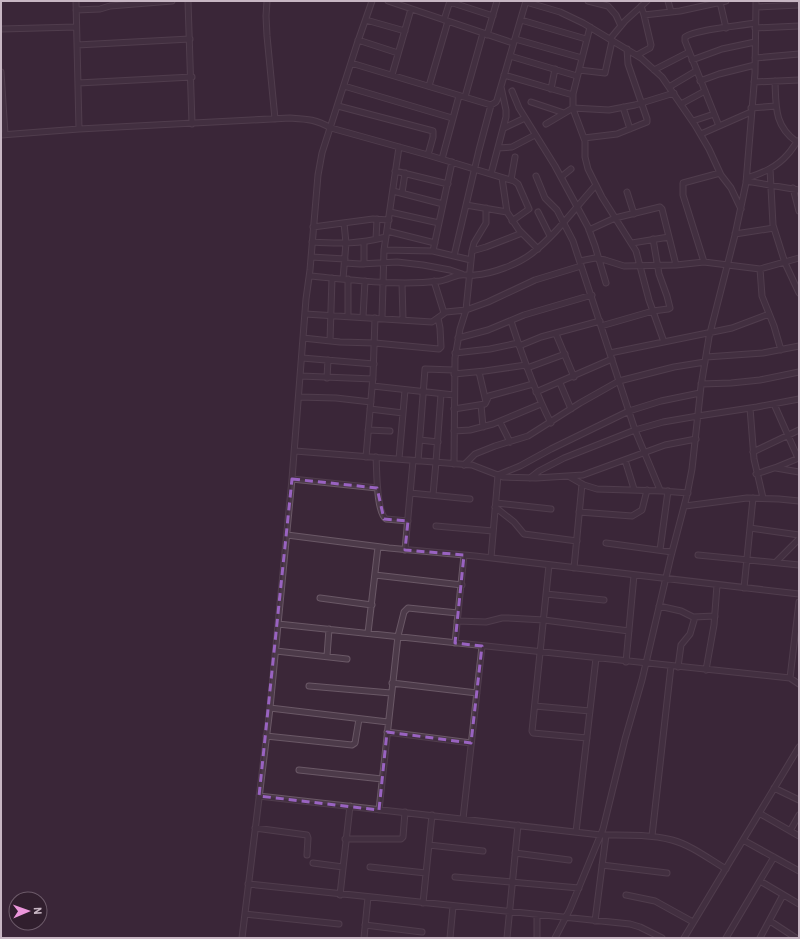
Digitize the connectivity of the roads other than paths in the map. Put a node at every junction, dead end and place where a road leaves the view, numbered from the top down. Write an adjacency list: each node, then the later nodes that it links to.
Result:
1 (76, 1): 23 (street)
2 (172, 1): 14 (street)
3 (188, 1): 39 (street)
4 (267, 1): 97 (street)
5 (372, 1): 27 (street)
6 (388, 1): 22 (street)
7 (450, 1): 26 (street); 29 (street)
8 (497, 1): 26 (street)
9 (526, 1): 28 (street); 34 (street)
10 (588, 1): 15 (street)
11 (635, 1): 21 (street)
12 (647, 1): 21 (street)
13 (668, 1): 24 (street)
14 (154, 2): 23 (street)
15 (599, 2): 30 (street)
16 (713, 2): 17 (street); 24 (street)
17 (723, 2): 35 (street)
18 (783, 3): 19 (street); 20 (street)
19 (756, 4): 31 (street)
20 (799, 5)
21 (639, 7): 25 (street); 30 (street)
22 (411, 9): 29 (street); 37 (street)
23 (76, 10): 33 (street)
24 (671, 12): 25 (street)
25 (644, 15): 50 (street)
26 (493, 16): 38 (street)
27 (366, 20): 37 (street); 41 (street)
28 (521, 20): 40 (street); 43 (street)
29 (446, 21): 38 (street); 72 (street)
30 (621, 26): 42 (street)
31 (755, 26): 32 (street); 35 (street); 44 (street)
32 (799, 26)
33 (76, 27): 36 (street); 45 (street)
34 (590, 28): 40 (street); 42 (street)
35 (726, 28): 47 (street)
36 (1, 29)
37 (405, 31): 48 (street)
38 (485, 34): 43 (street); 81 (street)
39 (190, 39): 45 (street); 65 (street)
40 (586, 39): 52 (street)
41 (358, 40): 48 (street); 55 (street)
42 (611, 40): 46 (street); 58 (street)
43 (514, 41): 51 (street); 52 (street)
44 (755, 42): 53 (street); 54 (street)
45 (77, 45): 70 (street)
46 (627, 49): 50 (street); 84 (street)
47 (689, 52): 54 (street); 59 (street)
48 (398, 53): 63 (street)
49 (799, 54): 53 (street)
50 (637, 55): 59 (street)
51 (510, 56): 57 (street); 62 (street)
52 (582, 58): 58 (street)
53 (755, 58): 56 (street)
54 (692, 60): 60 (street)
55 (351, 63): 63 (street); 71 (street)
56 (755, 65): 67 (street); 69 (street)
57 (555, 69): 64 (street); 75 (street)
58 (579, 70): 64 (street)
59 (654, 70): 74 (street)
60 (696, 71): 67 (street); 74 (street)
61 (1, 72): 106 (street)
62 (504, 75): 73 (street); 75 (street)
63 (392, 76): 72 (street)
64 (577, 76): 79 (street)
65 (192, 77): 70 (street); 99 (street)
66 (799, 80): 68 (street)
67 (700, 81): 77 (street)
68 (775, 81): 69 (street); 89 (street)
69 (754, 82): 92 (street)
70 (78, 83): 104 (street)
71 (344, 86): 88 (street); 95 (street)
72 (429, 86): 80 (street)
73 (501, 86): 85 (street); 87 (street)
74 (669, 86): 78 (street)
75 (551, 89): 79 (street)
76 (512, 91): 82 (street)
77 (705, 91): 86 (street); 94 (street)
78 (674, 93): 84 (street); 86 (street)
79 (573, 95): 91 (street)
80 (459, 96): 81 (street); 95 (street)
81 (465, 97): 87 (street)
82 (515, 101): 85 (street); 96 (street)
83 (531, 102): 93 (street)
84 (641, 103): 90 (street); 105 (street)
85 (505, 104): 103 (street)
86 (681, 104): 98 (street)
87 (491, 105): 117 (street)
88 (338, 106): 102 (street); 113 (street)
89 (776, 106): 92 (street); 110 (street)
90 (623, 107): 91 (street); 105 (street)
91 (573, 108): 93 (street); 109 (street)
92 (751, 110): 101 (street); 127 (street)
93 (564, 113): 100 (street)
94 (714, 114): 98 (street); 101 (street)
95 (452, 118): 115 (street)
96 (525, 118): 103 (street); 108 (street)
97 (275, 119): 99 (street); 102 (street)
98 (693, 121): 107 (street)
99 (192, 124): 104 (street)
100 (546, 124)
101 (719, 126): 107 (street)
102 (331, 128): 111 (street); 154 (street)
103 (504, 128): 112 (street)
104 (79, 129): 106 (street)
105 (630, 129): 109 (street)
106 (3, 134)
107 (700, 134): 121 (street)
108 (535, 135): 112 (street); 125 (street)
109 (584, 138): 131 (street)
110 (798, 142): 119 (street)
111 (399, 147): 113 (street); 120 (street)
112 (498, 148): 123 (street)
113 (428, 155): 115 (street)
114 (515, 157): 128 (street)
115 (442, 159): 116 (street)
116 (452, 162): 117 (street); 129 (street)
117 (474, 169): 123 (street); 138 (street)
118 (571, 169): 125 (street)
119 (770, 169): 127 (street); 130 (street)
120 (395, 171): 122 (street); 134 (street)
121 (720, 173): 141 (street); 180 (street)
122 (405, 174): 129 (street); 136 (street)
123 (491, 174): 126 (street)
124 (536, 176): 151 (street)
125 (561, 177): 139 (street)
126 (502, 178): 128 (street); 144 (street)
127 (746, 179): 130 (street); 141 (street)
128 (511, 180): 150 (street)
129 (448, 184): 137 (street)
130 (770, 184): 132 (street); 155 (street)
131 (596, 185): 139 (street); 147 (street)
132 (793, 188): 133 (street); 142 (street)
133 (799, 190)
134 (393, 191): 136 (street); 143 (street)
135 (626, 192): 146 (street)
136 (402, 193): 137 (street)
137 (443, 204): 153 (street)
138 (466, 206): 140 (street); 173 (street)
139 (576, 207): 151 (street); 156 (street)
140 (486, 208): 144 (street); 172 (street)
141 (741, 209): 159 (street)
142 (799, 211)
143 (390, 212): 149 (street); 153 (street)
144 (507, 212): 150 (street)
145 (538, 212): 160 (street)
146 (634, 214): 147 (street); 161 (street)
147 (616, 218): 156 (street); 167 (street)
148 (377, 219): 149 (street); 152 (street); 162 (street)
149 (389, 220): 158 (street)
150 (512, 221): 157 (street)
151 (564, 222): 160 (street); 183 (street)
152 (344, 223): 154 (street); 166 (street)
153 (439, 223): 168 (street)
154 (313, 227): 164 (street)
155 (774, 228): 159 (street); 181 (street)
156 (589, 230): 176 (street)
157 (522, 233): 169 (street); 172 (street)
158 (386, 234): 162 (street); 168 (street); 170 (street)
159 (735, 234): 187 (street)
160 (550, 236): 169 (street)
161 (669, 237): 163 (street); 186 (street)
162 (376, 239): 165 (street)
163 (653, 239): 167 (street); 185 (street)
164 (312, 242): 166 (street); 174 (street)
165 (364, 242): 166 (street); 182 (street)
166 (346, 243): 178 (street)
167 (632, 243): 184 (street)
168 (435, 244): 171 (street)
169 (538, 248): 191 (street)
170 (384, 250): 171 (street); 179 (street)
171 (433, 251): 173 (street)
172 (472, 251): 177 (street)
173 (454, 256): 177 (street)
174 (311, 257): 178 (street); 190 (street)
175 (799, 258): 181 (street)
176 (599, 259): 183 (street); 184 (street); 198 (street)
177 (471, 260): 191 (street)
178 (345, 261): 182 (street); 193 (street)
179 (384, 262): 182 (street); 189 (street); 196 (street)
180 (704, 262): 186 (street); 187 (street)
181 (785, 263): 188 (street); 199 (street)
182 (364, 264)
183 (581, 264): 200 (street); 201 (street)
184 (640, 265): 185 (street); 202 (street)
185 (657, 265): 186 (street); 202 (street)
186 (676, 265)
187 (728, 265): 188 (street); 215 (street)
188 (760, 270): 205 (street)
189 (462, 274): 191 (street); 195 (street)
190 (310, 276): 192 (street); 203 (street)
191 (470, 276): 201 (street)
192 (332, 278): 193 (street); 206 (street)
193 (345, 279): 194 (street); 207 (street)
194 (365, 281): 196 (street); 208 (street)
195 (434, 281): 197 (street); 204 (street)
196 (383, 283): 197 (street); 210 (street)
197 (402, 283): 212 (street)
198 (606, 283)
199 (799, 293)
200 (592, 295): 213 (street); 214 (street)
201 (466, 310): 204 (street); 218 (street)
202 (653, 312): 214 (street); 220 (street)
203 (305, 314): 206 (street); 217 (street)
204 (444, 314): 211 (street)
205 (769, 314): 215 (street); 224 (street)
206 (332, 316): 207 (street); 219 (street)
207 (348, 316): 208 (street)
208 (363, 317): 209 (street)
209 (375, 318): 210 (street); 221 (street)
210 (382, 318): 212 (street)
211 (438, 318): 212 (street); 221 (street)
212 (403, 320)
213 (511, 320): 218 (street); 222 (street)
214 (601, 323): 216 (street); 226 (street)
215 (710, 332): 220 (street); 230 (street)
216 (556, 334): 222 (street); 227 (street)
217 (304, 338): 219 (street); 228 (street)
218 (458, 338): 225 (street)
219 (330, 341): 221 (street)
220 (664, 342): 226 (street)
221 (375, 343): 232 (street)
222 (519, 344): 225 (street); 233 (street)
223 (799, 346): 224 (street)
224 (781, 350): 230 (street)
225 (456, 353): 234 (street)
226 (610, 353): 229 (street)
227 (565, 354): 233 (street); 238 (street)
228 (302, 358): 231 (street); 237 (street)
229 (612, 359): 238 (street); 241 (street)
230 (705, 359): 241 (street); 244 (street)
231 (328, 360): 232 (street); 239 (street)
232 (374, 364): 240 (street)
233 (526, 367): 235 (street); 243 (street)
234 (454, 372): 235 (street); 247 (street); 251 (street)
235 (479, 372): 255 (street)
236 (799, 372): 244 (street)
237 (301, 376): 239 (street); 252 (street)
238 (574, 377): 242 (street)
239 (327, 378): 240 (street)
240 (373, 379): 245 (street)
241 (619, 382): 261 (street); 262 (street)
242 (560, 383): 248 (street); 261 (street)
243 (533, 384): 248 (street); 255 (street)
244 (701, 384): 249 (street)
245 (372, 386): 246 (street); 254 (street)
246 (405, 390): 247 (street); 263 (street)
247 (424, 392): 250 (street); 275 (street)
248 (536, 392): 256 (street)
249 (700, 393): 262 (street); 264 (street)
250 (441, 394): 251 (street); 276 (street)
251 (454, 395): 260 (street)
252 (299, 397): 254 (street); 278 (street)
253 (799, 399): 257 (street)
254 (371, 402): 259 (street)
255 (483, 404): 260 (street); 267 (street)
256 (541, 404): 265 (street); 266 (street)
257 (774, 404): 258 (street); 273 (street)
258 (750, 408): 264 (street); 280 (street)
259 (370, 409): 263 (street); 268 (street)
260 (454, 409): 272 (street)
261 (571, 409): 266 (street)
262 (629, 411): 269 (street); 293 (street)
263 (403, 413): 284 (street)
264 (698, 416): 269 (street); 274 (street)
265 (500, 422): 267 (street); 277 (street)
266 (551, 423): 277 (street)
267 (483, 427): 272 (street)
268 (368, 430): 271 (street); 281 (street)
269 (635, 430): 279 (street); 295 (street)
270 (799, 430): 273 (street)
271 (390, 431)
272 (454, 431): 288 (street)
273 (788, 436): 280 (street); 283 (street)
274 (696, 439): 279 (street); 304 (street)
275 (420, 440): 276 (street); 286 (street)
276 (438, 442): 287 (street)
277 (510, 442): 289 (street)
278 (295, 451): 281 (street); 296 (street)
279 (645, 451): 285 (street); 301 (street)
280 (753, 452): 292 (street)
281 (366, 456): 282 (street)
282 (376, 458): 284 (street); 298 (street)
283 (799, 458): 290 (street)
284 (398, 459): 286 (street)
285 (625, 460): 294 (street); 299 (street)
286 (416, 461): 287 (street); 303 (street)
287 (436, 462): 288 (street); 305 (street)
288 (454, 464): 289 (street)
289 (464, 465): 293 (street)
290 (775, 468): 291 (street); 292 (street)
291 (799, 472)
292 (756, 474): 307 (street)
293 (498, 475): 295 (street); 310 (street)
294 (569, 477): 295 (street); 297 (street)
295 (530, 478)
296 (292, 479): 298 (street); 318 (street)
297 (582, 484): 299 (street); 313 (street)
298 (377, 488): 314 (street)
299 (634, 489): 300 (street)
300 (647, 490): 301 (street); 313 (street)
301 (660, 490): 302 (street)
302 (668, 491): 304 (street); 325 (street)
303 (410, 493): 305 (street); 314 (street)
304 (688, 493): 311 (street)
305 (433, 495): 308 (street)
306 (753, 498): 307 (street); 311 (street); 316 (street)
307 (763, 498): 309 (street)
308 (470, 499)
309 (799, 501)
310 (495, 505): 312 (street); 317 (street); 321 (street)
311 (685, 506): 326 (street)
312 (551, 510)
313 (579, 512): 321 (street)
314 (408, 522): 324 (street)
315 (436, 526): 317 (street)
316 (750, 528): 319 (street); 330 (street)
317 (493, 531): 329 (street)
318 (287, 535): 323 (street); 354 (street)
319 (799, 535)
320 (799, 539): 331 (street)
321 (577, 541): 334 (street)
322 (606, 543): 325 (street)
323 (378, 547): 324 (street); 335 (street)
324 (405, 550): 327 (street)
325 (660, 550): 326 (street)
326 (672, 552): 337 (street)
327 (464, 555): 329 (street); 338 (street)
328 (698, 555): 330 (street)
329 (491, 558): 332 (street)
330 (747, 560): 331 (street); 340 (street)
331 (776, 562): 333 (street)
332 (549, 565): 334 (street); 341 (street)
333 (799, 565)
334 (574, 568): 336 (street)
335 (375, 575): 338 (street); 346 (street)
336 (634, 575): 337 (street); 356 (street)
337 (666, 578): 339 (street); 347 (street)
338 (462, 585): 348 (street)
339 (717, 585): 340 (street); 349 (street)
340 (744, 588): 342 (street)
341 (546, 594): 344 (street); 352 (street)
342 (799, 594)
343 (320, 598): 346 (street)
344 (604, 600)
345 (799, 602): 351 (street)
346 (372, 605): 357 (street)
347 (659, 606): 350 (street); 368 (street)
348 (458, 613): 353 (street); 358 (street)
349 (715, 616): 350 (street); 371 (street)
350 (694, 617): 370 (street)
351 (798, 619): 360 (street)
352 (544, 620): 353 (street); 356 (street); 363 (street)
353 (457, 621): 359 (street)
354 (278, 624): 355 (street); 362 (street)
355 (329, 629): 357 (street); 364 (street)
356 (629, 631): 367 (street)
357 (368, 633): 358 (street)
358 (398, 636): 359 (street); 373 (street)
359 (455, 643): 361 (street)
360 (796, 643): 372 (street)
361 (482, 646): 363 (street); 377 (street)
362 (276, 651): 364 (street); 379 (street)
363 (540, 652): 365 (street); 378 (street)
364 (327, 656): 366 (street)
365 (596, 658): 367 (street); 380 (street)
366 (347, 659)
367 (626, 662): 368 (street)
368 (646, 664): 369 (street); 404 (street)
369 (671, 666): 370 (street); 405 (street)
370 (678, 667): 371 (street)
371 (706, 670): 372 (street)
372 (790, 678): 374 (street)
373 (392, 683): 376 (street); 377 (street)
374 (799, 684)
375 (309, 686): 376 (street)
376 (391, 693): 382 (street)
377 (477, 693): 386 (street)
378 (535, 706): 380 (street); 385 (street)
379 (270, 708): 381 (street); 384 (street)
380 (590, 711): 385 (street)
381 (359, 719): 382 (street); 384 (street)
382 (388, 722): 383 (street)
383 (387, 732): 386 (street); 389 (street)
384 (266, 736): 391 (street)
385 (587, 738): 403 (street)
386 (471, 743): 399 (street)
387 (799, 746): 390 (street)
388 (299, 770): 389 (street)
389 (382, 779): 394 (street)
390 (774, 788): 392 (street); 396 (street)
391 (259, 796): 393 (street); 401 (street)
392 (799, 800)
393 (350, 806): 394 (street); 407 (street)
394 (379, 810): 395 (street)
395 (405, 812): 397 (street); 407 (street)
396 (759, 813): 402 (street); 408 (street)
397 (432, 815): 399 (street); 409 (street)
398 (799, 815): 402 (street)
399 (462, 819): 400 (street)
400 (518, 825): 403 (street); 411 (street)
401 (255, 828): 412 (street); 426 (street)
402 (790, 831): 406 (street)
403 (576, 832): 404 (street)
404 (604, 835): 405 (street); 416 (street); 427 (street)
405 (652, 836): 419 (street)
406 (799, 836)
407 (346, 839): 417 (street)
408 (743, 840): 413 (street); 419 (street)
409 (429, 845): 410 (street); 421 (street)
410 (483, 851)
411 (515, 853): 414 (street); 425 (street)
412 (306, 855)
413 (774, 857): 420 (street); 424 (street)
414 (569, 860)
415 (313, 863): 417 (street)
416 (602, 865): 422 (street); 439 (street)
417 (343, 867): 428 (street)
418 (370, 867): 421 (street)
419 (726, 869): 440 (street)
420 (799, 871)
421 (426, 873): 432 (street)
422 (667, 873)
423 (455, 877): 425 (street)
424 (760, 881): 430 (street); 453 (street)
425 (512, 882): 427 (street); 435 (street)
426 (248, 884): 428 (street); 436 (street)
427 (579, 888): 438 (street)
428 (340, 895): 431 (street)
429 (626, 895): 440 (street)
430 (783, 895): 433 (street); 441 (street)
431 (368, 897): 432 (street); 443 (street)
432 (424, 903): 434 (street)
433 (799, 904)
434 (453, 906): 435 (street); 447 (street)
435 (509, 912): 437 (street); 448 (street)
436 (244, 914): 442 (street); 445 (street)
437 (537, 915): 438 (street); 449 (street)
438 (566, 918): 439 (street); 450 (street)
439 (595, 921): 451 (street)
440 (693, 922): 452 (street)
441 (770, 922): 454 (street); 455 (street)
442 (339, 924)
443 (365, 925): 444 (street); 446 (street)
444 (422, 932)
445 (242, 938)
446 (364, 938)
447 (450, 938)
448 (507, 938)
449 (537, 938)
450 (555, 938)
451 (662, 938)
452 (684, 938)
453 (726, 938)
454 (760, 938)
455 (795, 938)

